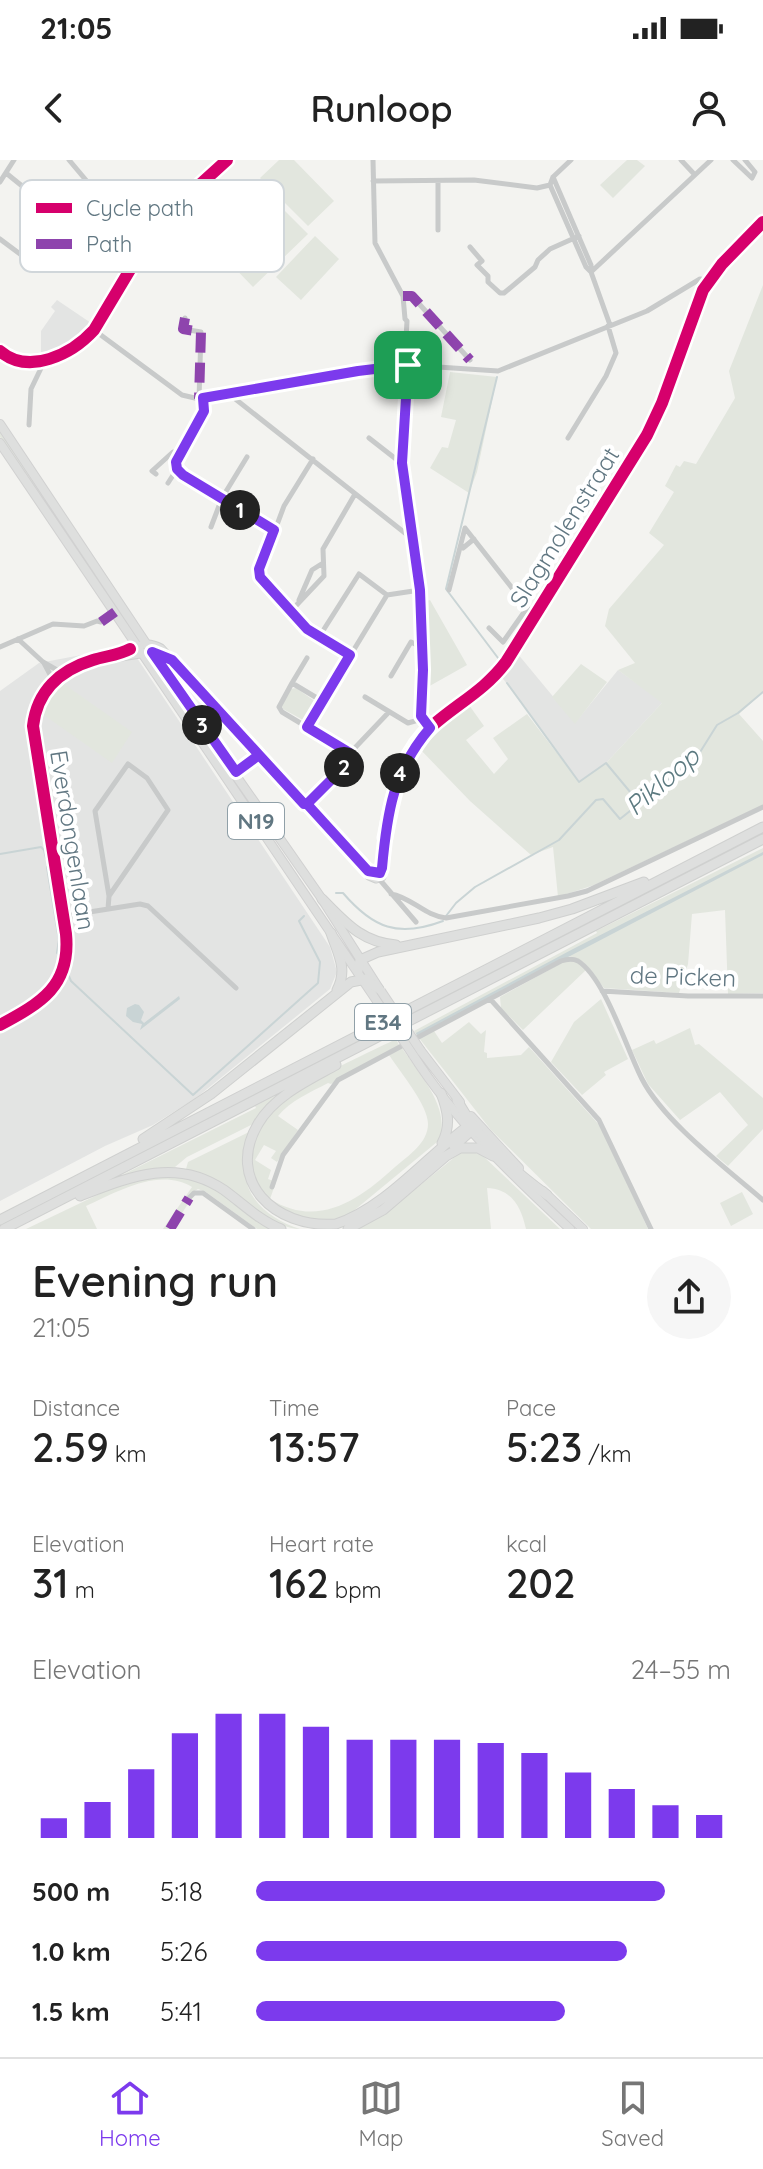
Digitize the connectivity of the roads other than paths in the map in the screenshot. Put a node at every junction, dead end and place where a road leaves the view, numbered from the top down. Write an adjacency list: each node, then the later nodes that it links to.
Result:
1 (14, 160): 11 (street)
2 (69, 160): 13 (street)
3 (227, 160): 14 (street)
4 (373, 160): 15 (street)
5 (571, 160): 12 (street)
6 (681, 160): 10 (street)
7 (711, 160): 10 (street)
8 (733, 160): 9 (street)
9 (745, 160)
10 (695, 175): 27 (street)
11 (2, 177): 18 (street)
12 (553, 177): 17 (street); 19 (street)
13 (86, 180)
14 (205, 180)
15 (373, 181): 16 (street); 29 (street)
16 (438, 181): 17 (street); 21 (street)
17 (550, 185): 19 (street)
18 (20, 189)
19 (557, 192): 22 (street)
20 (763, 222): 28 (street, Slagmolenstraat)
21 (438, 230)
22 (577, 237): 24 (street); 27 (street)
23 (0, 239): 25 (street)
24 (470, 247)
25 (20, 254)
26 (129, 272): 32 (street)
27 (591, 272): 31 (street)
28 (709, 280): 31 (street); 65 (street, Slagmolenstraat)
29 (403, 296): 34 (street); 36 (street)
30 (185, 318): 38 (street)
31 (609, 326): 36 (street); 42 (street)
32 (94, 330): 35 (street); 38 (street)
33 (0, 351): 35 (street)
34 (470, 360)
35 (44, 361): 40 (street)
36 (408, 365): 37 (street); 47 (street)
37 (229, 394): 38 (street); 46 (street)
38 (201, 398): 44 (street)
39 (0, 424): 70 (main road, N19)
40 (29, 425)
41 (369, 438): 47 (street)
42 (568, 438)
43 (0, 443): 70 (main road, N19)
44 (180, 453): 48 (street); 49 (street)
45 (247, 457): 52 (street)
46 (313, 459): 51 (street); 54 (street)
47 (402, 463): 55 (street)
48 (177, 468): 50 (street); 52 (street)
49 (156, 474)
50 (168, 483)
51 (355, 494): 55 (street); 58 (street)
52 (222, 498): 53 (street); 54 (street)
53 (211, 527)
54 (274, 530): 64 (street)
55 (411, 537): 59 (street)
56 (474, 539): 57 (street); 60 (street); 63 (street)
57 (463, 548)
58 (323, 563): 62 (street); 62 (street)
59 (420, 590): 61 (street); 72 (street)
60 (449, 590)
61 (387, 595): 68 (street); 74 (street)
62 (299, 600): 64 (street)
63 (527, 608): 65 (street); 67 (street)
64 (290, 612): 68 (street)
65 (534, 617): 88 (street, Slagmolenstraat)
66 (101, 622): 69 (street)
67 (489, 628)
68 (319, 637): 74 (street)
69 (18, 639): 71 (street); 78 (street)
70 (141, 644): 73 (main road, N19); 76 (street, Everdongenlaan); 77 (street)
71 (0, 647)
72 (422, 648): 80 (street); 86 (street)
73 (148, 653): 76 (street, Everdongenlaan); 77 (street); 91 (main road, N19); 104 (main road, N19)
74 (350, 655): 84 (street)
75 (307, 658): 82 (street)
76 (92, 660): 79 (street, Everdongenlaan)
77 (172, 660): 90 (street)
78 (43, 662): 79 (street); 81 (street)
79 (64, 674): 81 (street, Everdongenlaan)
80 (391, 676)
81 (54, 682): 102 (street, Everdongenlaan)
82 (292, 683): 84 (street); 87 (street)
83 (365, 697): 85 (street)
84 (322, 701): 87 (street)
85 (389, 712): 86 (street); 89 (street)
86 (422, 719): 88 (street)
87 (307, 727): 89 (street)
88 (430, 728): 96 (street, Slagmolenstraat)
89 (350, 753): 92 (street)
90 (259, 755): 91 (street); 92 (street)
91 (236, 772): 100 (main road, N19)
92 (307, 804): 96 (street)
93 (763, 807): 98 (street)
94 (763, 827): 97 (highway, E34)
95 (763, 839): 115 (highway, E34)
96 (376, 875): 98 (street)
97 (659, 880): 105 (highway); 122 (highway, E34)
98 (391, 894): 103 (street)
99 (109, 896): 99 (street, Everdongenlaan); 101 (street, Everdongenlaan)
100 (322, 899): 105 (highway); 106 (main road, N19)
101 (108, 909): 102 (street, Everdongenlaan); 108 (street, Everdongenlaan)
102 (64, 916): 114 (street, Everdongenlaan)
103 (416, 922)
104 (331, 933): 107 (main road, N19); 111 (highway)
105 (404, 946): 106 (highway)
106 (360, 960): 107 (highway); 110 (main road, N19)
107 (360, 975): 110 (highway); 111 (highway)
108 (236, 988)
109 (602, 991): 112 (street, de Picken); 113 (street); 126 (street)
110 (378, 992): 116 (main road, N19, bridge)
111 (335, 994): 122 (highway)
112 (763, 996)
113 (491, 1000): 123 (street); 135 (street)
114 (0, 1025)
115 (375, 1038): 120 (highway); 127 (highway, E34)
116 (417, 1053): 117 (main road, N19); 118 (main road, N19)
117 (441, 1093): 119 (main road, N19); 120 (highway)
118 (457, 1100): 119 (highway); 124 (main road, N19)
119 (471, 1128): 120 (highway); 121 (main road, N19); 124 (highway)
120 (442, 1153): 121 (highway); 132 (highway)
121 (493, 1156): 133 (main road, N19)
122 (108, 1164): 128 (highway, E34)
123 (272, 1187)
124 (547, 1195): 134 (main road, N19)
125 (189, 1198): 130 (street)
126 (763, 1200)
127 (57, 1201): 129 (highway, E34); 131 (highway)
128 (0, 1220)
129 (4, 1229)
130 (253, 1229)
131 (281, 1229)
132 (348, 1229)
133 (570, 1229)
134 (583, 1229)
135 (651, 1229)

